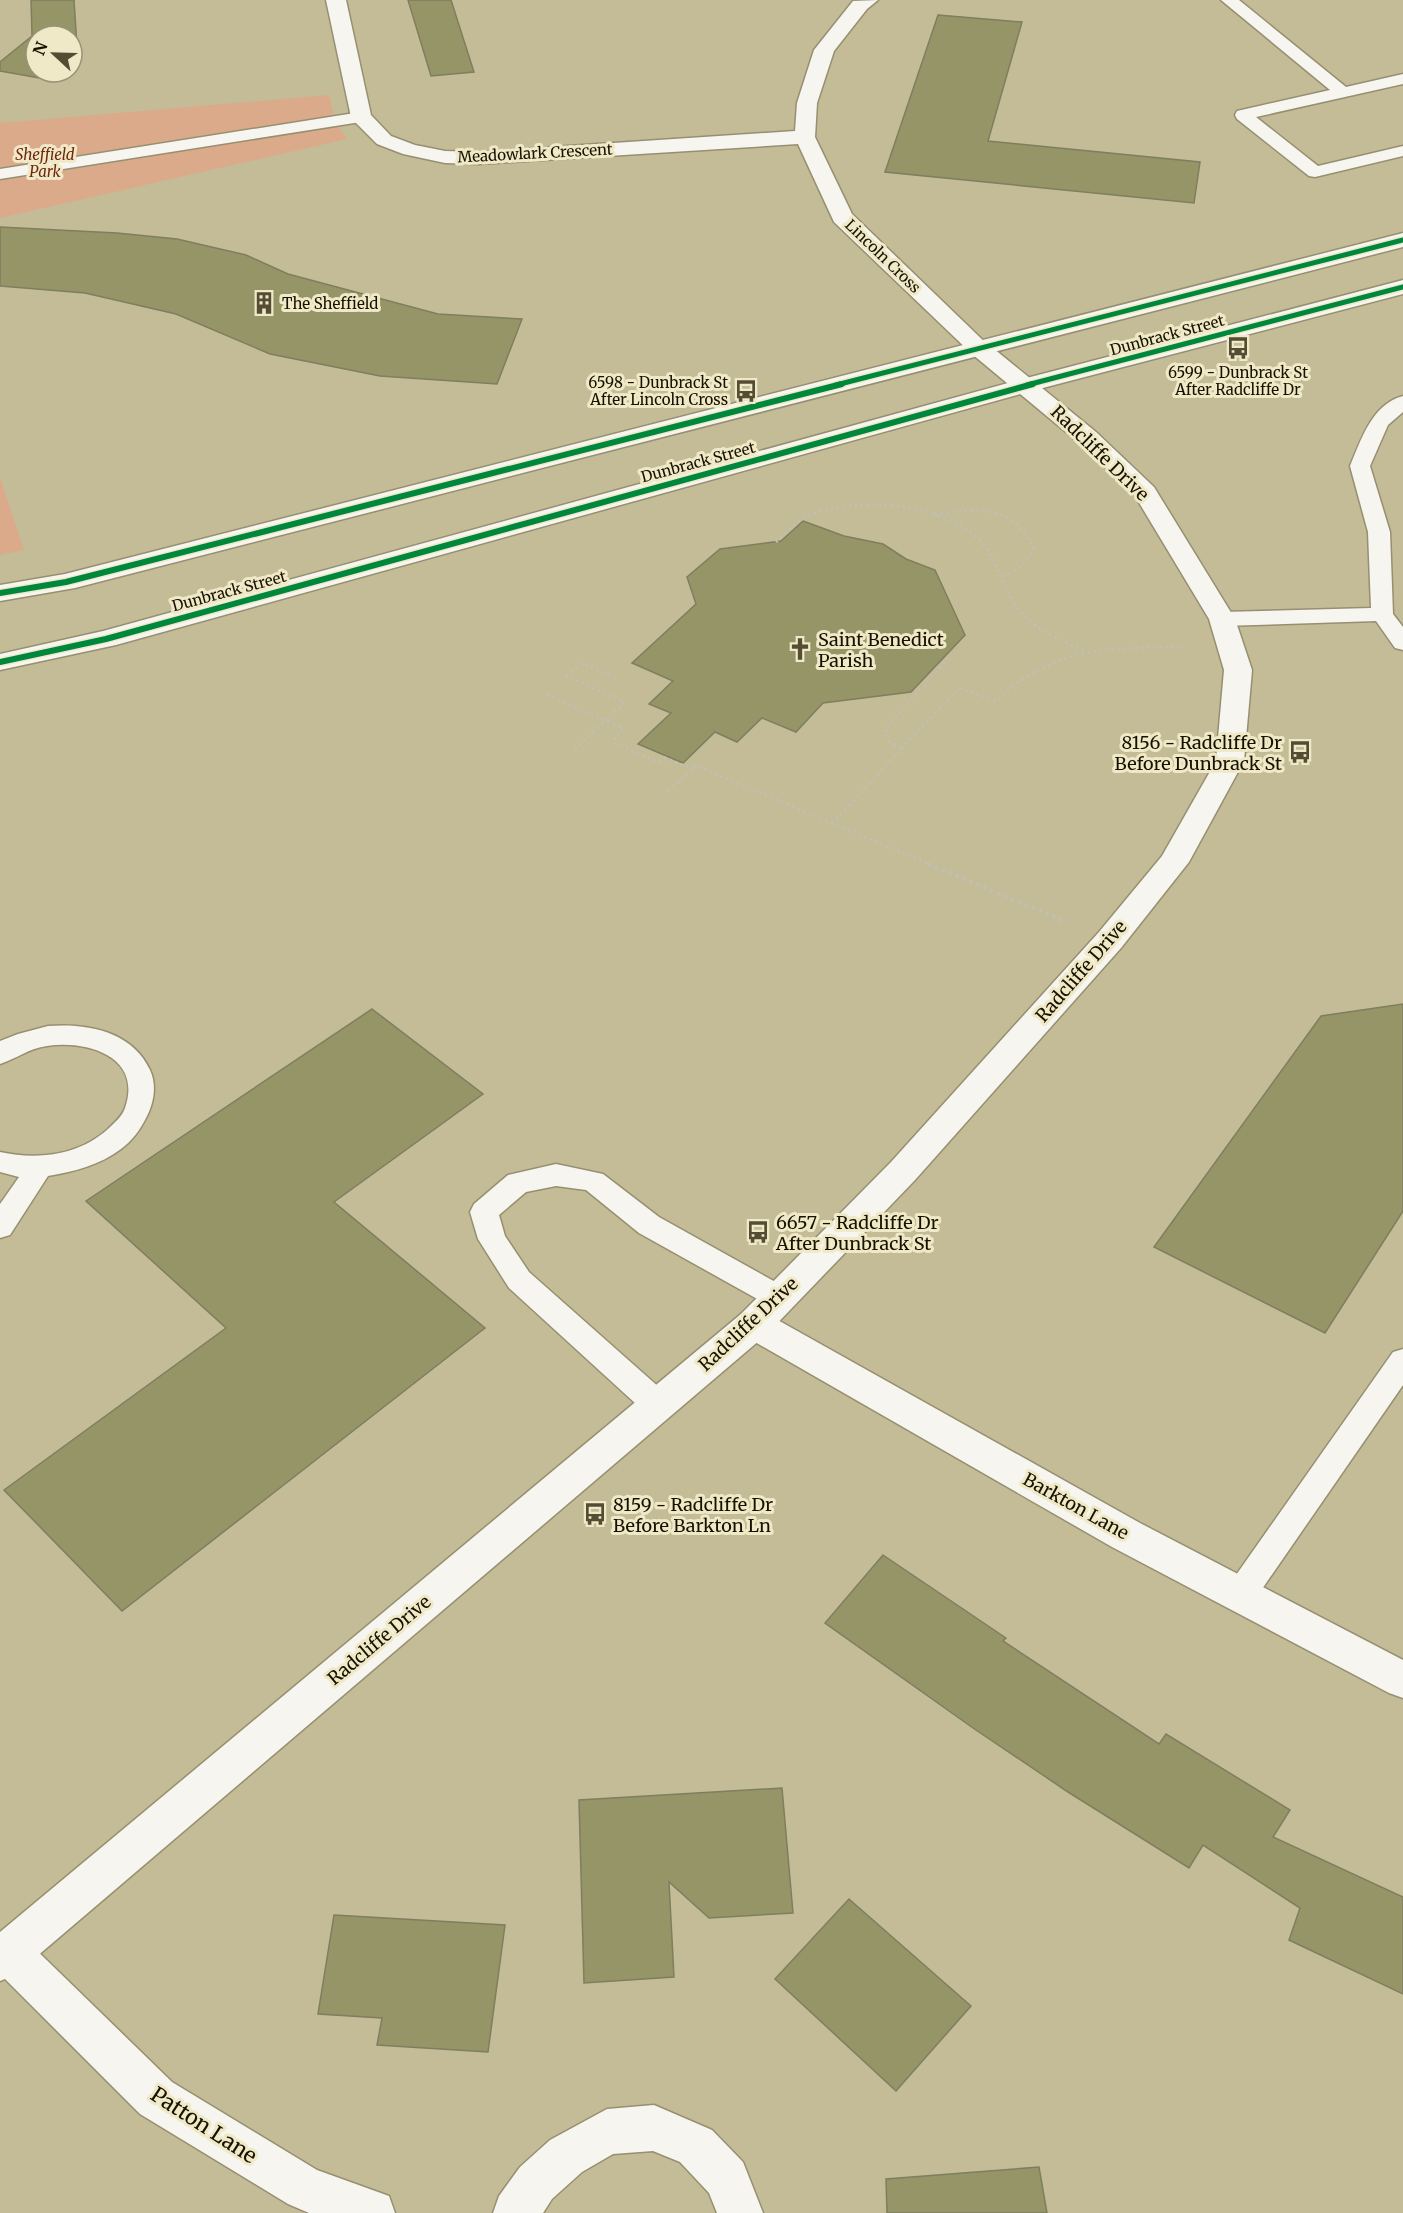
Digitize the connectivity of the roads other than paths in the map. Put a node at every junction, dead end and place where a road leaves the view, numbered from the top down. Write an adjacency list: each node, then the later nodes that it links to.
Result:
1 (336, 0): 6 (street)
2 (868, 0): 7 (street, Lincoln Cross)
3 (1229, 0): 5 (lane)
4 (1403, 79): 5 (lane)
5 (1343, 93): 8 (lane)
6 (361, 117): 7 (street, Meadowlark Crescent); 9 (lane)
7 (805, 137): 12 (street, Lincoln Cross)
8 (1403, 152)
9 (0, 174)
10 (1403, 240): 12 (street, Dunbrack Street)
11 (1403, 288): 13 (street, Dunbrack Street)
12 (980, 349): 13 (street, Lincoln Cross); 15 (street, Dunbrack Street)
13 (1027, 385): 17 (street, Radcliffe Drive); 19 (street, Dunbrack Street)
14 (1403, 402): 16 (lane)
15 (0, 593)
16 (1382, 614): 17 (lane); 18 (lane)
17 (1227, 632): 24 (street, Radcliffe Drive)
18 (1403, 643)
19 (0, 662)
20 (0, 1054): 22 (lane)
21 (0, 1162): 22 (lane)
22 (39, 1168): 23 (lane)
23 (0, 1227)
24 (766, 1310): 26 (street, Radcliffe Drive); 26 (lane); 27 (street, Barkton Lane)
25 (1403, 1361): 27 (lane)
26 (658, 1405): 29 (street, Radcliffe Drive)
27 (1240, 1595): 28 (street, Barkton Lane)
28 (1403, 1680)
29 (3, 1951): 30 (street, Patton Lane)
30 (372, 2213)
31 (516, 2213): 32 (street)
32 (740, 2213)

